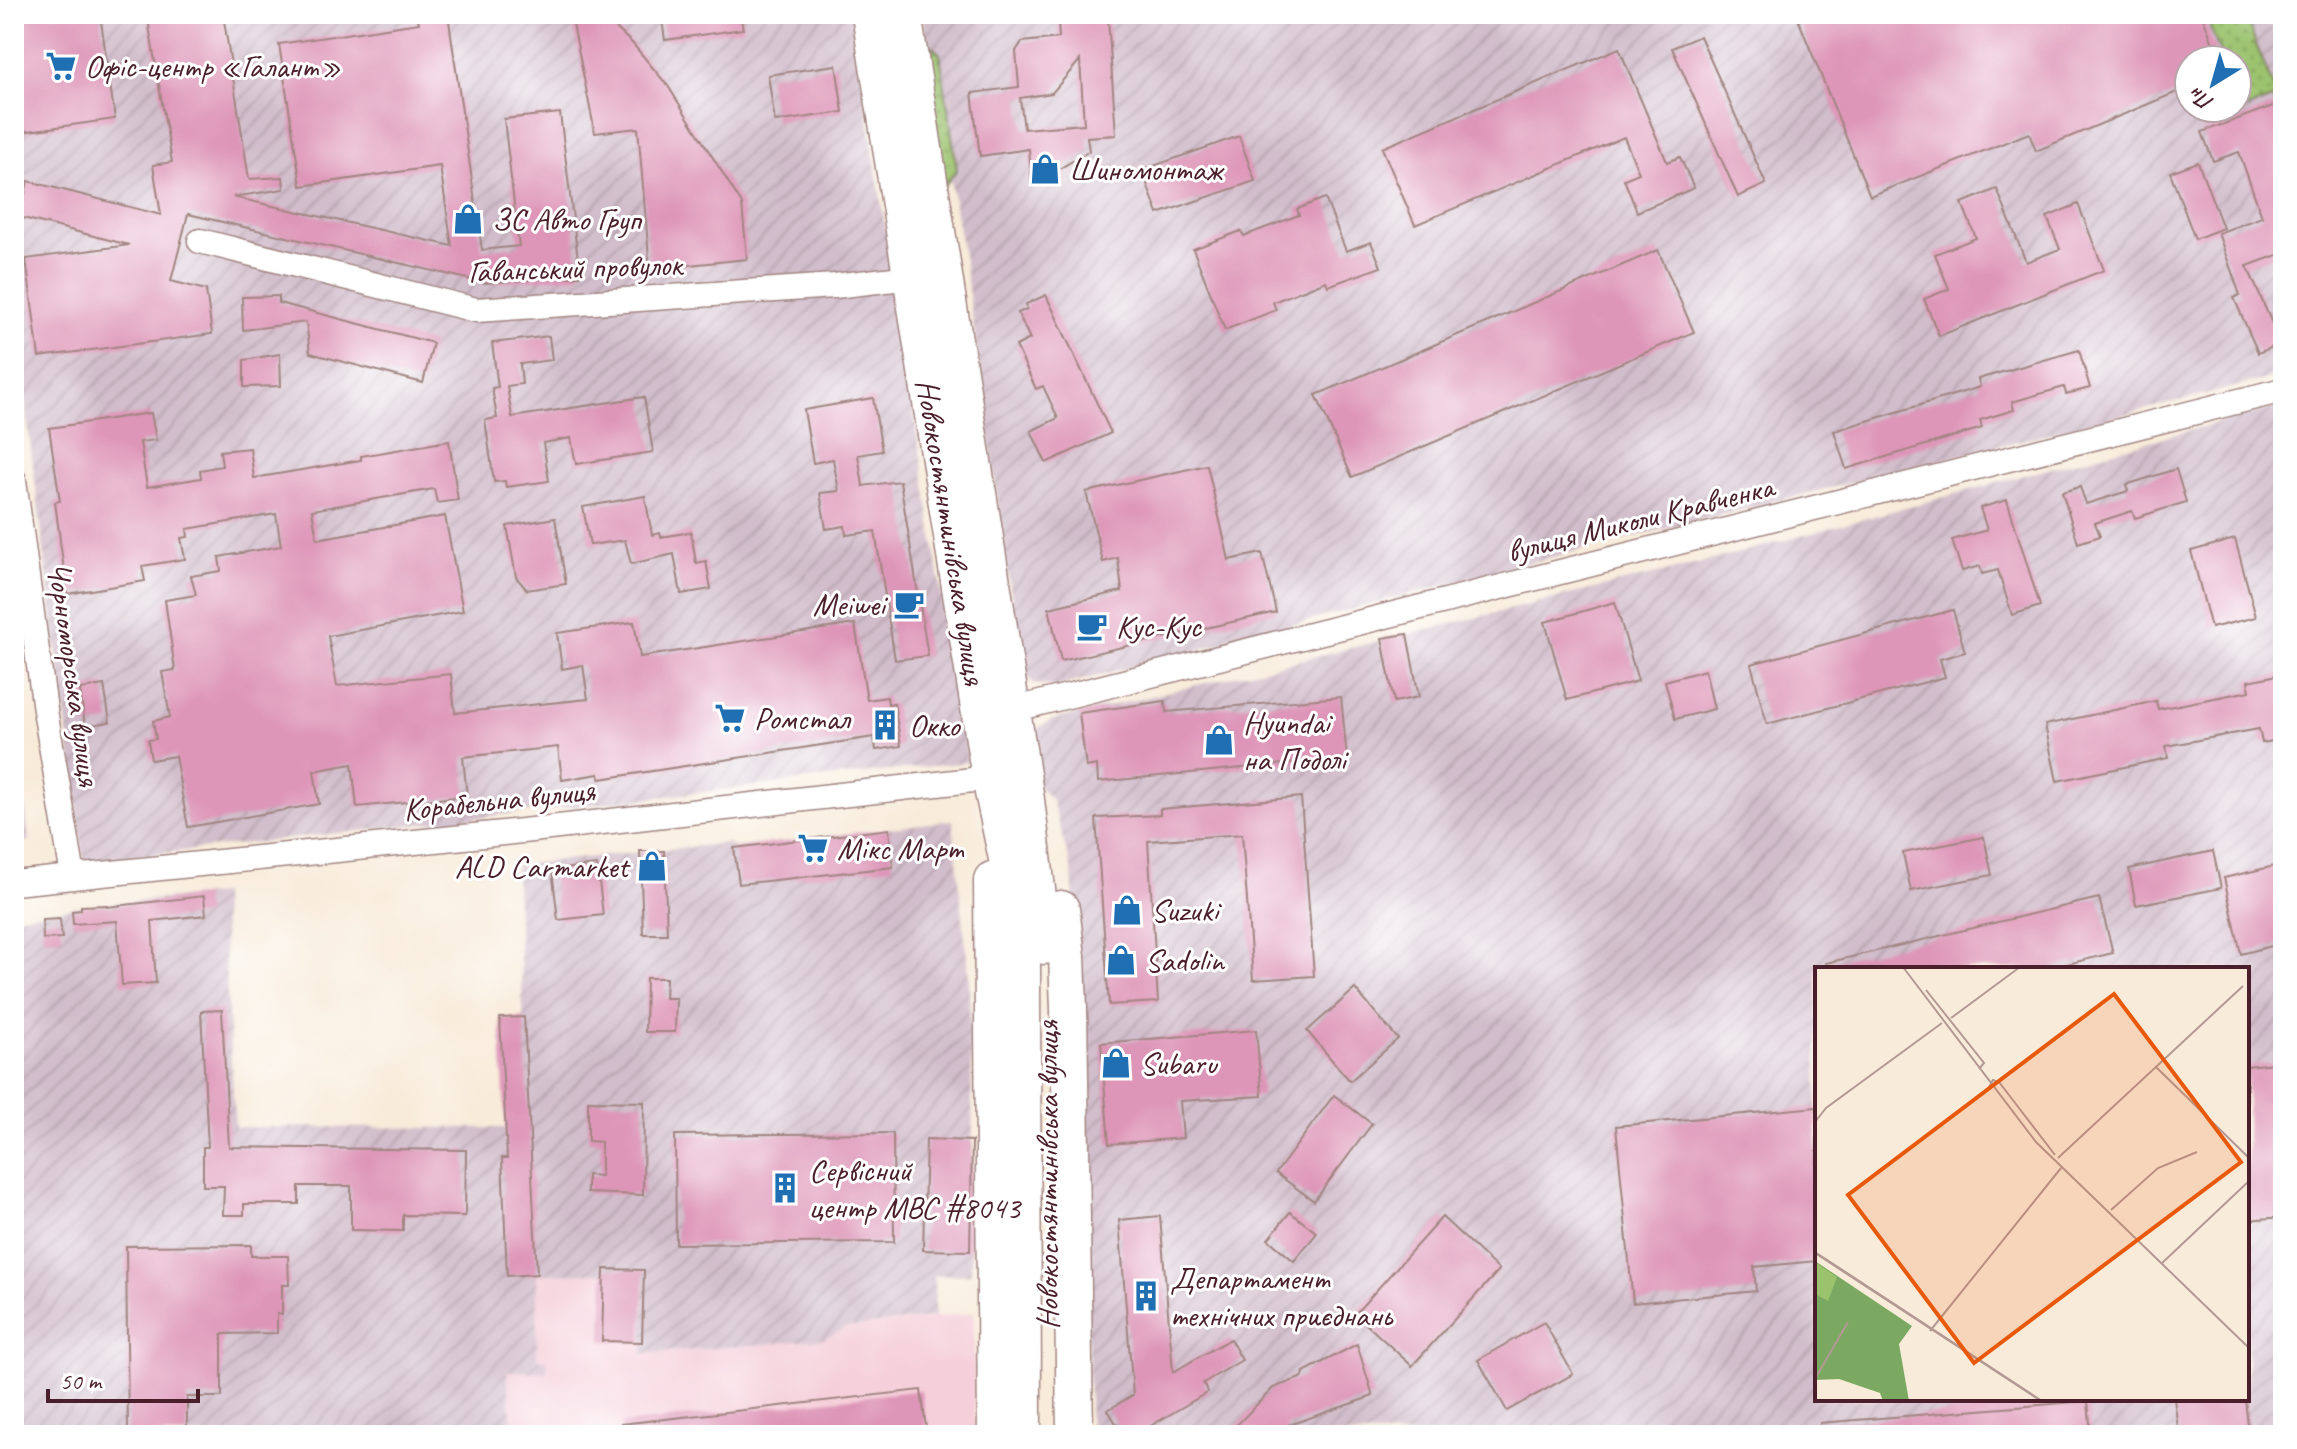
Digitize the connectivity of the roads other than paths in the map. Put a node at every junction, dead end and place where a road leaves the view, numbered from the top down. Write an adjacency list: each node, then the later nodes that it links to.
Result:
1 (870, 14): 4 (main road, Новокостянтинівська вулиця)
2 (903, 14): 7 (main road, Новокостянтинівська вулиця)
3 (200, 241): 4 (street, Гаванський провулок)
4 (911, 277): 8 (main road, Новокостянтинівська вулиця)
5 (2283, 390): 7 (street, вулиця Миколи Кравченка)
6 (14, 480): 9 (street, Чорноморська вулиця)
7 (1012, 710): 8 (main road, Новокостянтинівська вулиця)
8 (1004, 796): 9 (street, Корабельна вулиця); 11 (main road, Новокостянтинівська вулиця); 12 (main road); 15 (main road)
9 (73, 876): 10 (street, Корабельна вулиця)
10 (14, 883)
11 (1036, 1191): 13 (main road, Новокостянтинівська вулиця); 14 (main road, Новокостянтинівська вулиця)
12 (996, 1435)
13 (1023, 1435)
14 (1048, 1435)
15 (1075, 1435)

